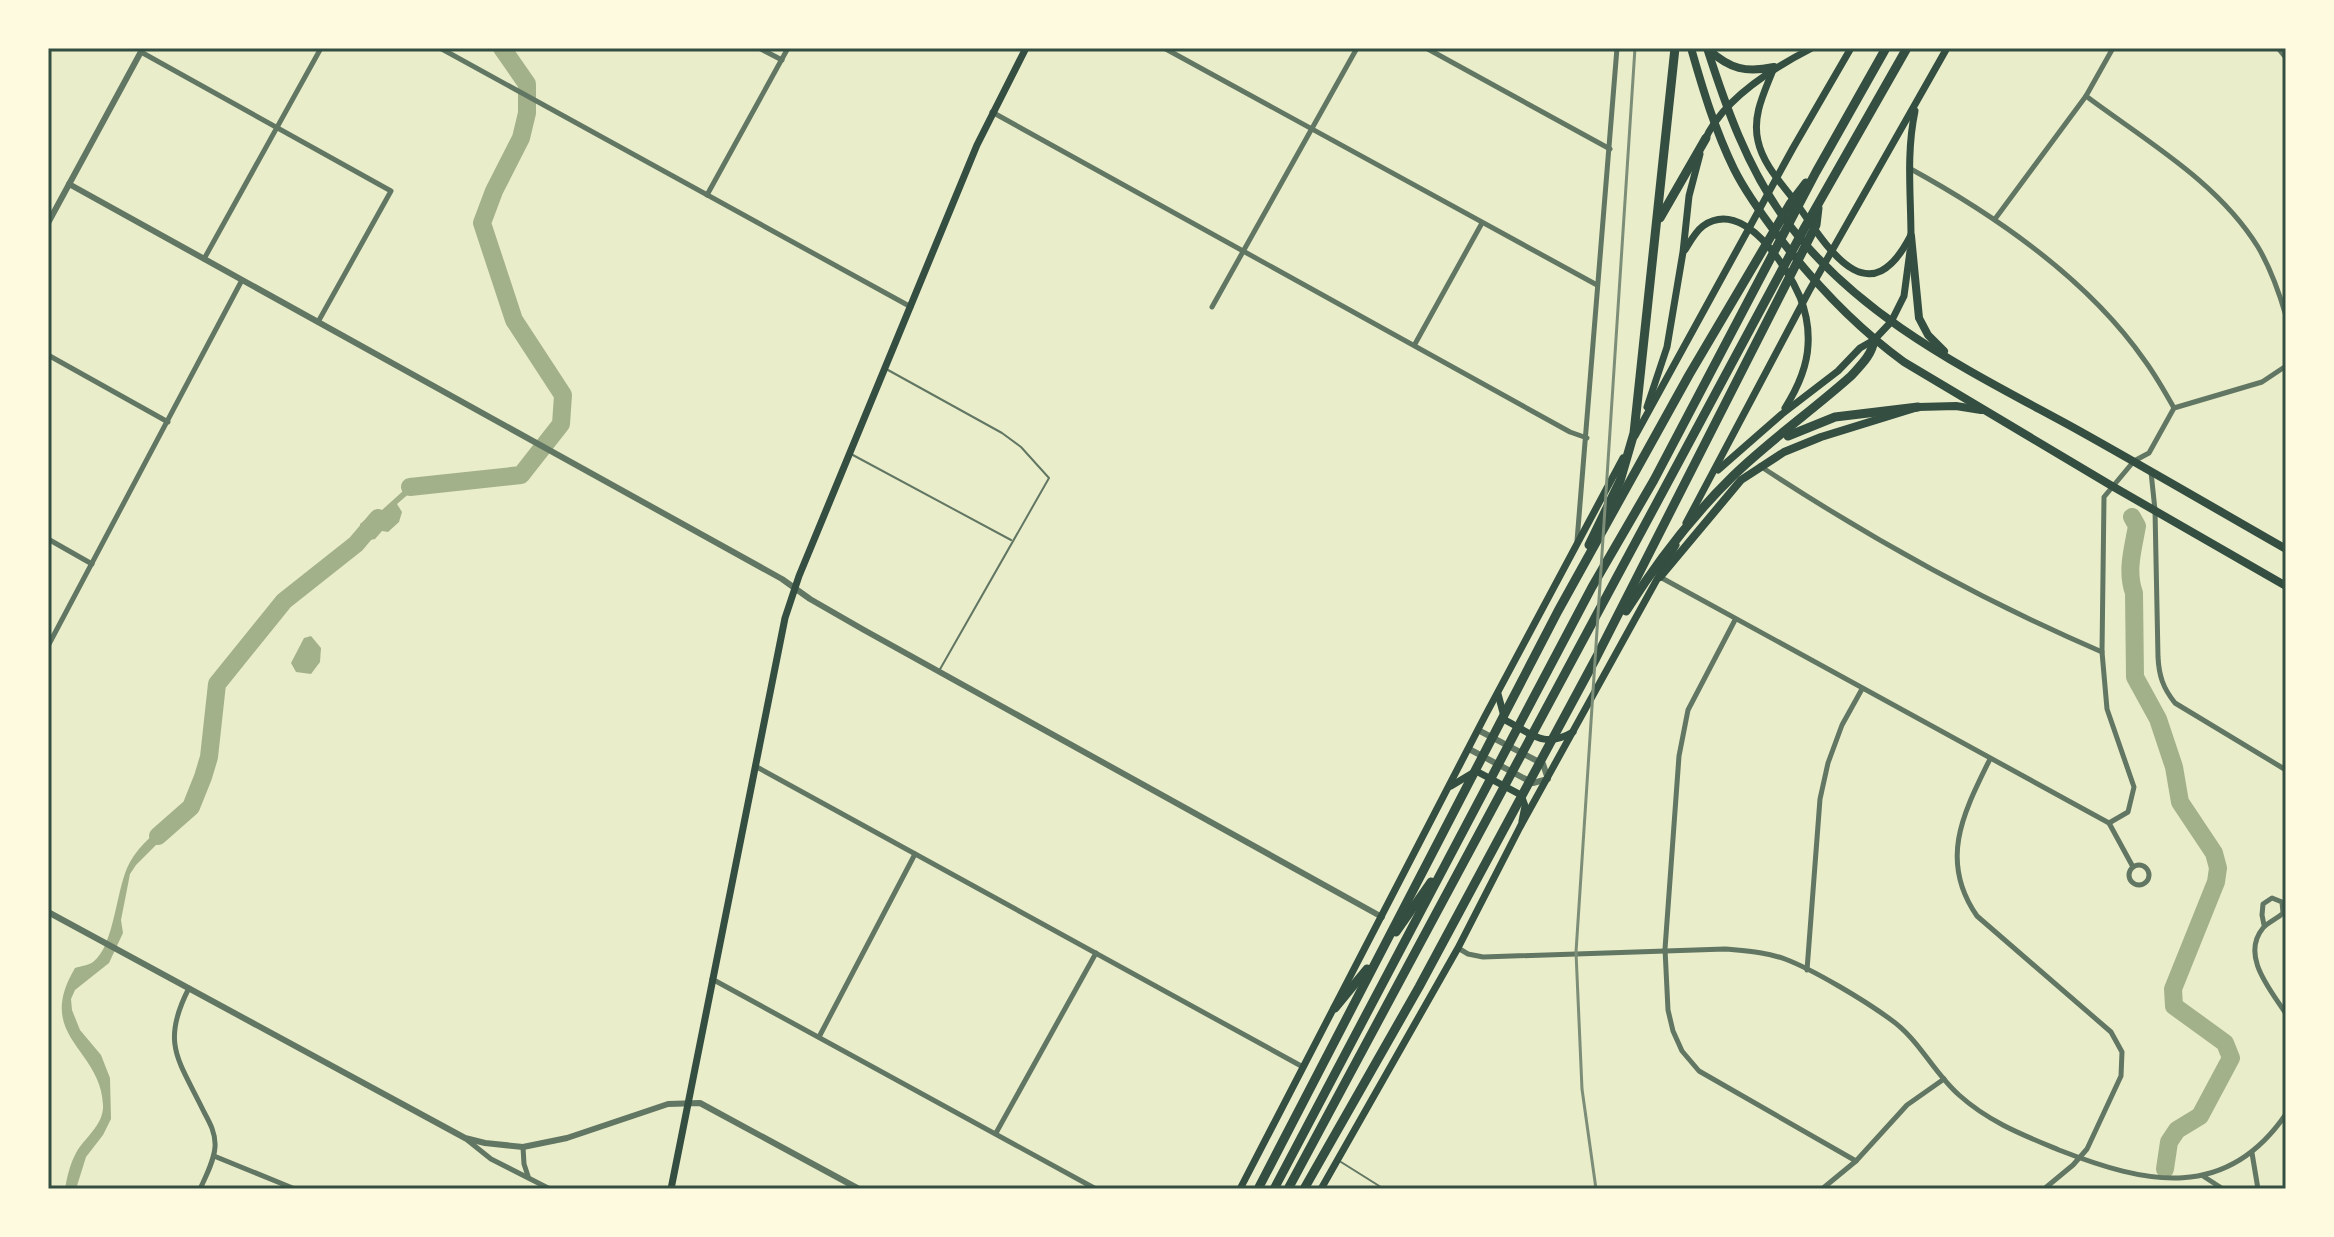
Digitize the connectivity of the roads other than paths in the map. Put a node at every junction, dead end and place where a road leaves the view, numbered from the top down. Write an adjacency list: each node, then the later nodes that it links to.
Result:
1 (321, 48): 30 (street)
2 (440, 48): 37 (street)
3 (759, 48): 23 (street)
4 (788, 48): 23 (street)
5 (1026, 48): 28 (main road)
6 (1164, 48): 31 (street)
7 (1348, 48): 21 (street)
8 (1426, 48): 33 (street)
9 (1617, 48): 33 (street)
10 (1675, 48): 42 (highway)
11 (1691, 48): 29 (main road)
12 (1707, 48): 24 (main road); 27 (main road)
13 (1812, 48): 24 (main road)
14 (1851, 48): 63 (main road)
15 (1886, 48): 35 (highway)
16 (1907, 48): 38 (highway)
17 (1947, 48): 26 (main road)
18 (2113, 48): 25 (street)
19 (2278, 48): 22 (street)
20 (142, 50): 30 (street); 36 (street)
21 (1356, 50): 31 (street)
22 (2286, 58)
23 (782, 60): 37 (street)
24 (1774, 67): 27 (main road); 43 (main road)
25 (2086, 96): 39 (street); 51 (street)
26 (1917, 101): 34 (main road); 72 (main road)
27 (1726, 109): 29 (main road); 53 (main road)
28 (992, 112): 44 (street); 49 (main road)
29 (1714, 123): 32 (main road); 54 (main road)
30 (277, 127): 46 (street); 52 (street)
31 (1312, 129): 40 (street); 44 (street)
32 (1706, 138): 42 (highway); 45 (main road)
33 (1610, 149): 48 (street)
34 (1908, 168): 39 (street); 43 (main road)
35 (1816, 172): 83 (highway); 101 (highway)
36 (69, 184): 41 (street); 46 (street)
37 (707, 195): 49 (street)
38 (1822, 197): 87 (highway); 140 (highway)
39 (1995, 219): 61 (street)
40 (1482, 222): 48 (street); 55 (street)
41 (48, 223)
42 (1657, 223): 83 (highway)
43 (1911, 236): 53 (main road); 57 (main road)
44 (1242, 251): 50 (street); 55 (street)
45 (1683, 252): 62 (main road); 63 (main road)
46 (204, 259): 47 (street)
47 (242, 280): 52 (street); 64 (street)
48 (1597, 285): 66 (street)
49 (911, 307): 59 (main road)
50 (1212, 307)
51 (2286, 316)
52 (318, 322): 82 (street)
53 (1891, 322): 54 (main road); 57 (main road)
54 (1874, 340): 62 (main road); 65 (main road); 67 (highway)
55 (1415, 344): 66 (street)
56 (48, 355): 64 (street)
57 (1956, 363): 69 (main road)
58 (2286, 366): 61 (street)
59 (885, 368): 68 (main road); 76 (lane)
60 (1918, 407): 65 (main road); 67 (highway); 70 (main road)
61 (2174, 408): 69 (street)
62 (1782, 414): 72 (main road)
63 (1643, 421): 78 (main road)
64 (168, 422): 79 (street)
65 (2006, 423): 73 (main road)
66 (1587, 438): 78 (street)
67 (1767, 447): 70 (highway)
68 (850, 453): 76 (lane); 82 (main road)
69 (2134, 461): 71 (main road); 73 (street)
70 (1755, 462): 80 (main road); 86 (street); 87 (highway)
71 (2151, 471): 74 (street); 77 (main road)
72 (1713, 473): 80 (main road)
73 (2112, 486): 74 (main road); 86 (street)
74 (2155, 510): 81 (main road); 96 (street)
75 (48, 539): 79 (street)
76 (1013, 541): 88 (lane)
77 (2286, 549)
78 (1575, 550): 90 (main road)
79 (92, 564): 85 (street)
80 (1660, 577): 84 (street); 92 (main road)
81 (2286, 586)
82 (795, 588): 88 (street); 95 (main road)
83 (1558, 611): 138 (highway)
84 (1735, 620): 89 (street); 108 (street)
85 (48, 646)
86 (2102, 652): 99 (street)
87 (1596, 658): 141 (highway)
88 (939, 672): 105 (street)
89 (1862, 689): 94 (street); 110 (street)
90 (1498, 691): 91 (main road); 92 (main road)
91 (1478, 730): 93 (main road); 97 (street)
92 (1574, 732): 97 (main road)
93 (1469, 749): 97 (street); 98 (main road)
94 (1990, 759): 99 (street); 125 (street)
95 (755, 766): 102 (street); 111 (main road)
96 (2286, 770)
97 (1548, 779): 100 (main road)
98 (1448, 789): 100 (main road); 105 (main road)
99 (2109, 823): 103 (street)
100 (1520, 827): 107 (main road)
101 (1450, 852): 113 (highway); 139 (highway)
102 (915, 854): 109 (street); 115 (street)
103 (2133, 867): 103 (street)
104 (48, 912): 112 (street)
105 (1382, 917): 113 (main road)
106 (2264, 925): 106 (street); 114 (street)
107 (1458, 948): 108 (street); 126 (main road)
108 (1665, 949): 110 (street); 127 (street)
109 (1096, 953): 116 (street); 120 (street)
110 (1807, 970): 117 (street)
111 (711, 979): 115 (street); 118 (main road)
112 (189, 988): 121 (street); 124 (street)
113 (1335, 1008): 116 (main road)
114 (2286, 1014)
115 (819, 1037): 120 (street)
116 (1303, 1067): 137 (main road)
117 (1944, 1079): 125 (street); 127 (street)
118 (686, 1103): 122 (street); 134 (main road); 135 (street)
119 (2286, 1114): 123 (street)
120 (996, 1133): 136 (street)
121 (465, 1138): 122 (street); 129 (street)
122 (523, 1147): 129 (street)
123 (2252, 1153): 128 (street); 148 (street)
124 (214, 1156): 131 (street); 132 (street)
125 (2080, 1158): 130 (street); 145 (street)
126 (1337, 1160): 142 (main road); 143 (lane)
127 (1856, 1161): 144 (street)
128 (2202, 1175): 130 (street); 147 (street)
129 (528, 1176): 133 (street)
130 (2149, 1178): 146 (street)
131 (200, 1189)
132 (295, 1189)
133 (550, 1189)
134 (671, 1189)
135 (859, 1189)
136 (1093, 1189)
137 (1240, 1189)
138 (1258, 1189)
139 (1274, 1189)
140 (1288, 1189)
141 (1304, 1189)
142 (1321, 1189)
143 (1384, 1189)
144 (1822, 1189)
145 (2044, 1189)
146 (2151, 1189)
147 (2223, 1189)
148 (2258, 1189)

